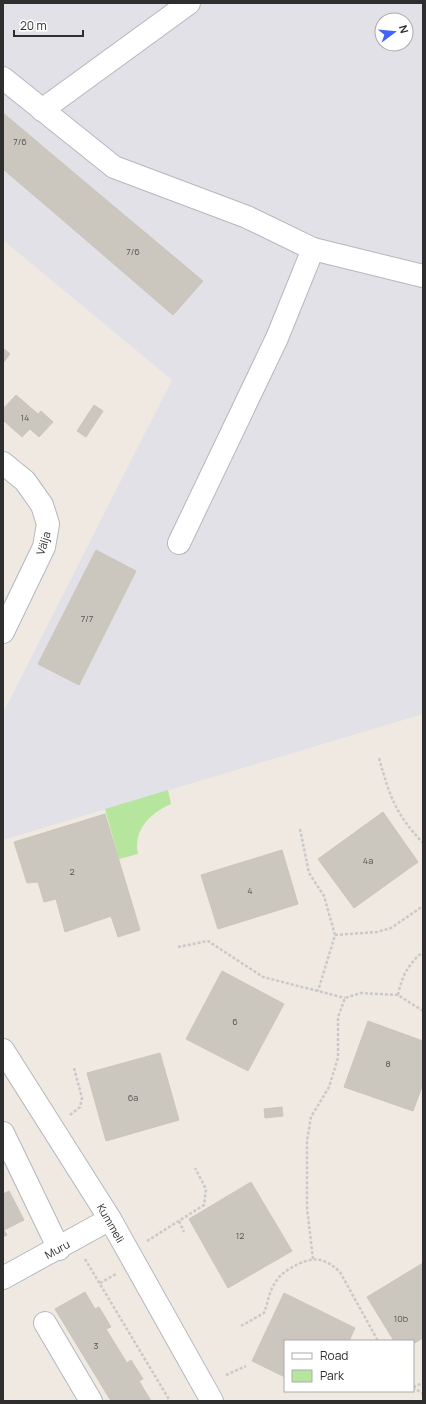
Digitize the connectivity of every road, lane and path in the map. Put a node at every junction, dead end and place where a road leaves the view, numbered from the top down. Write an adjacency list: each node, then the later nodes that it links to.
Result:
1 (189, 3): 3 (street)
2 (3, 78): 3 (street)
3 (42, 110): 4 (street)
4 (313, 249): 5 (street); 7 (street)
5 (423, 276)
6 (3, 463): 8 (street, Välja)
7 (179, 543)
8 (3, 632)
9 (379, 758): 11 (path)
10 (300, 828): 13 (path)
11 (423, 843)
12 (423, 906): 13 (path)
13 (335, 935): 16 (path)
14 (178, 947): 16 (path)
15 (423, 952): 17 (path)
16 (318, 991): 18 (path)
17 (398, 995): 18 (path); 19 (path)
18 (344, 998): 30 (path)
19 (423, 1011)
20 (3, 1050): 25 (street, Kummeli)
21 (74, 1068): 22 (path)
22 (69, 1115)
23 (3, 1132): 29 (street)
24 (195, 1168): 26 (path)
25 (110, 1219): 29 (street, Muru); 45 (street, Kummeli)
26 (179, 1221): 27 (path); 28 (path)
27 (184, 1232)
28 (146, 1242)
29 (66, 1245): 32 (street, Muru); 33 (path)
30 (313, 1258): 35 (path); 36 (path)
31 (120, 1272): 33 (path)
32 (3, 1278)
33 (100, 1283): 44 (path)
34 (45, 1322): 43 (street)
35 (241, 1326)
36 (377, 1340)
37 (246, 1366): 38 (path)
38 (226, 1375)
39 (423, 1382): 40 (path)
40 (414, 1386)
41 (414, 1388): 42 (path)
42 (423, 1394)
43 (92, 1401)
44 (170, 1401)
45 (212, 1401)

